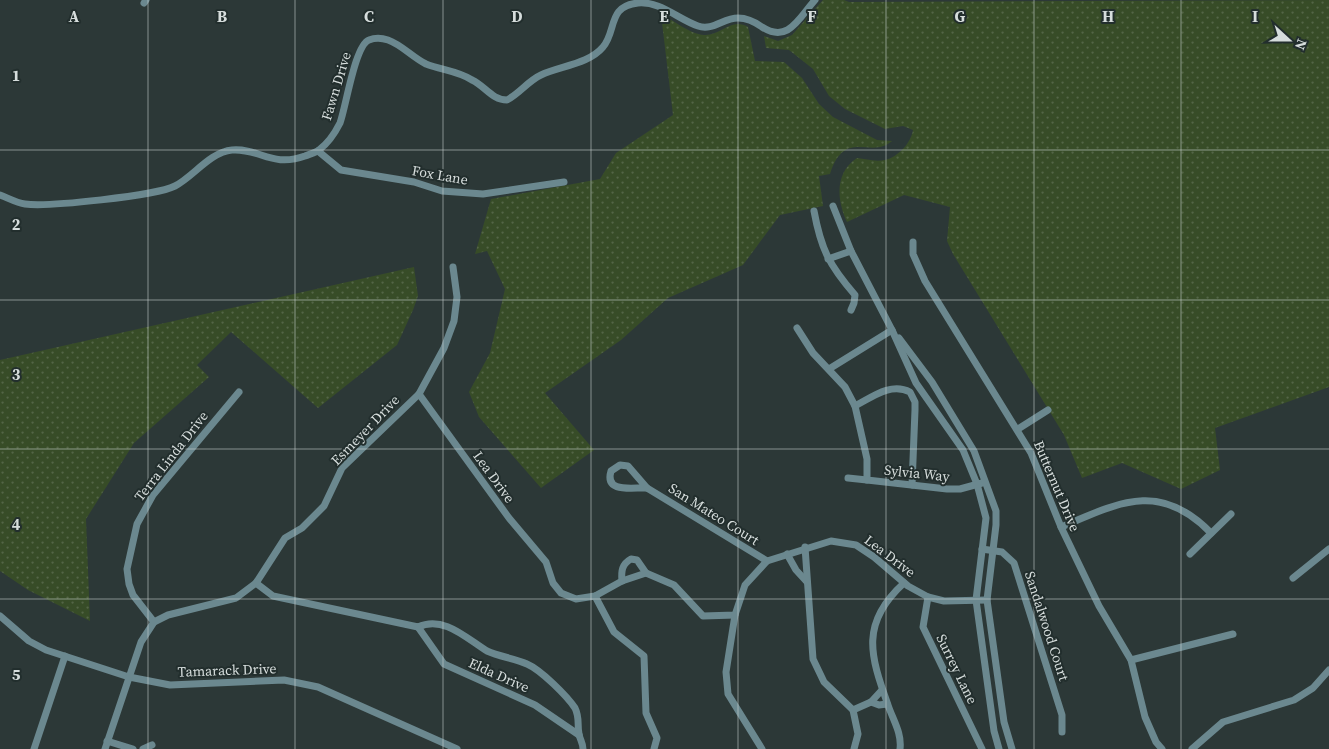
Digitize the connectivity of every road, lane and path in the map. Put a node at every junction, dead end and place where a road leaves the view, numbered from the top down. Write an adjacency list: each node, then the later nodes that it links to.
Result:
1 (815, 0): 2 (street, Fawn Drive)
2 (318, 151): 3 (street, Fox Lane); 4 (street, Fawn Drive)
3 (564, 182)
4 (0, 195)
5 (833, 206): 8 (street)
6 (814, 211): 9 (street)
7 (913, 242): 19 (street, Butternut Drive)
8 (851, 251): 9 (street); 13 (street)
9 (828, 259): 11 (street)
10 (453, 268): 16 (street, Esmeyer Drive)
11 (850, 310)
12 (797, 328): 14 (street, Sylvia Way)
13 (892, 330): 14 (street); 22 (street); 23 (street)
14 (829, 369): 17 (street, Sylvia Way)
15 (239, 392): 50 (street, Terra Linda Drive)
16 (419, 394): 43 (street, Esmeyer Drive); 44 (street, Lea Drive)
17 (855, 406): 21 (street, Sylvia Way); 24 (street)
18 (1048, 410): 19 (street)
19 (1018, 429): 27 (street, Butternut Drive)
20 (848, 478): 21 (street)
21 (867, 480): 24 (street, Sylvia Way)
22 (987, 482): 23 (street, Sylvia Way); 32 (street)
23 (977, 484): 24 (street, Sylvia Way); 31 (street)
24 (912, 485)
25 (647, 488): 25 (street, San Mateo Court); 35 (street, San Mateo Court)
26 (1231, 514): 28 (street)
27 (1061, 527): 28 (street); 54 (street, Butternut Drive)
28 (1211, 533): 34 (street)
29 (805, 547): 33 (street, Lea Drive); 36 (street); 42 (street, Lea Drive)
30 (1329, 548): 39 (street)
31 (982, 549): 32 (street, Sandalwood Court); 46 (street)
32 (992, 550): 47 (street); 61 (street, Sandalwood Court)
33 (787, 554): 35 (street, Lea Drive); 37 (street)
34 (1190, 554)
35 (767, 561): 48 (street, Lea Drive)
36 (806, 568): 37 (street); 41 (street)
37 (796, 570): 41 (street)
38 (646, 573): 40 (street, Lea Drive); 40 (street); 48 (street)
39 (1293, 578)
40 (622, 581): 44 (street, Lea Drive)
41 (807, 582): 60 (street)
42 (904, 583): 45 (street, Lea Drive); 57 (street)
43 (256, 584): 50 (street, Esmeyer Drive); 51 (street, Elda Drive)
44 (595, 596): 72 (street)
45 (928, 597): 46 (street, Lea Drive); 75 (street, Surrey Lane)
46 (976, 600): 47 (street, Lea Drive); 76 (street)
47 (987, 600): 77 (street)
48 (735, 615): 73 (street, Lea Drive)
49 (0, 616): 53 (street, Tamarack Drive)
50 (154, 622): 56 (street)
51 (418, 627): 62 (street, Elda Drive); 62 (street, Elda Drive)
52 (1233, 634): 54 (street)
53 (65, 656): 56 (street, Tamarack Drive); 66 (street)
54 (1131, 660): 78 (street, Butternut Drive)
55 (1329, 670): 79 (street)
56 (129, 677): 63 (street); 70 (street, Tamarack Drive)
57 (882, 690): 58 (street); 59 (street)
58 (871, 702): 59 (street); 60 (street)
59 (888, 704): 74 (street)
60 (853, 710): 65 (street)
61 (1062, 732)
62 (579, 735): 71 (street, Elda Drive)
63 (107, 741): 67 (street); 68 (street)
64 (152, 745): 69 (street)
65 (855, 748)
66 (34, 749)
67 (104, 749)
68 (132, 749)
69 (143, 749)
70 (457, 749)
71 (583, 749)
72 (654, 749)
73 (762, 749)
74 (900, 749)
75 (982, 749)
76 (999, 749)
77 (1012, 749)
78 (1162, 749)
79 (1192, 749)

